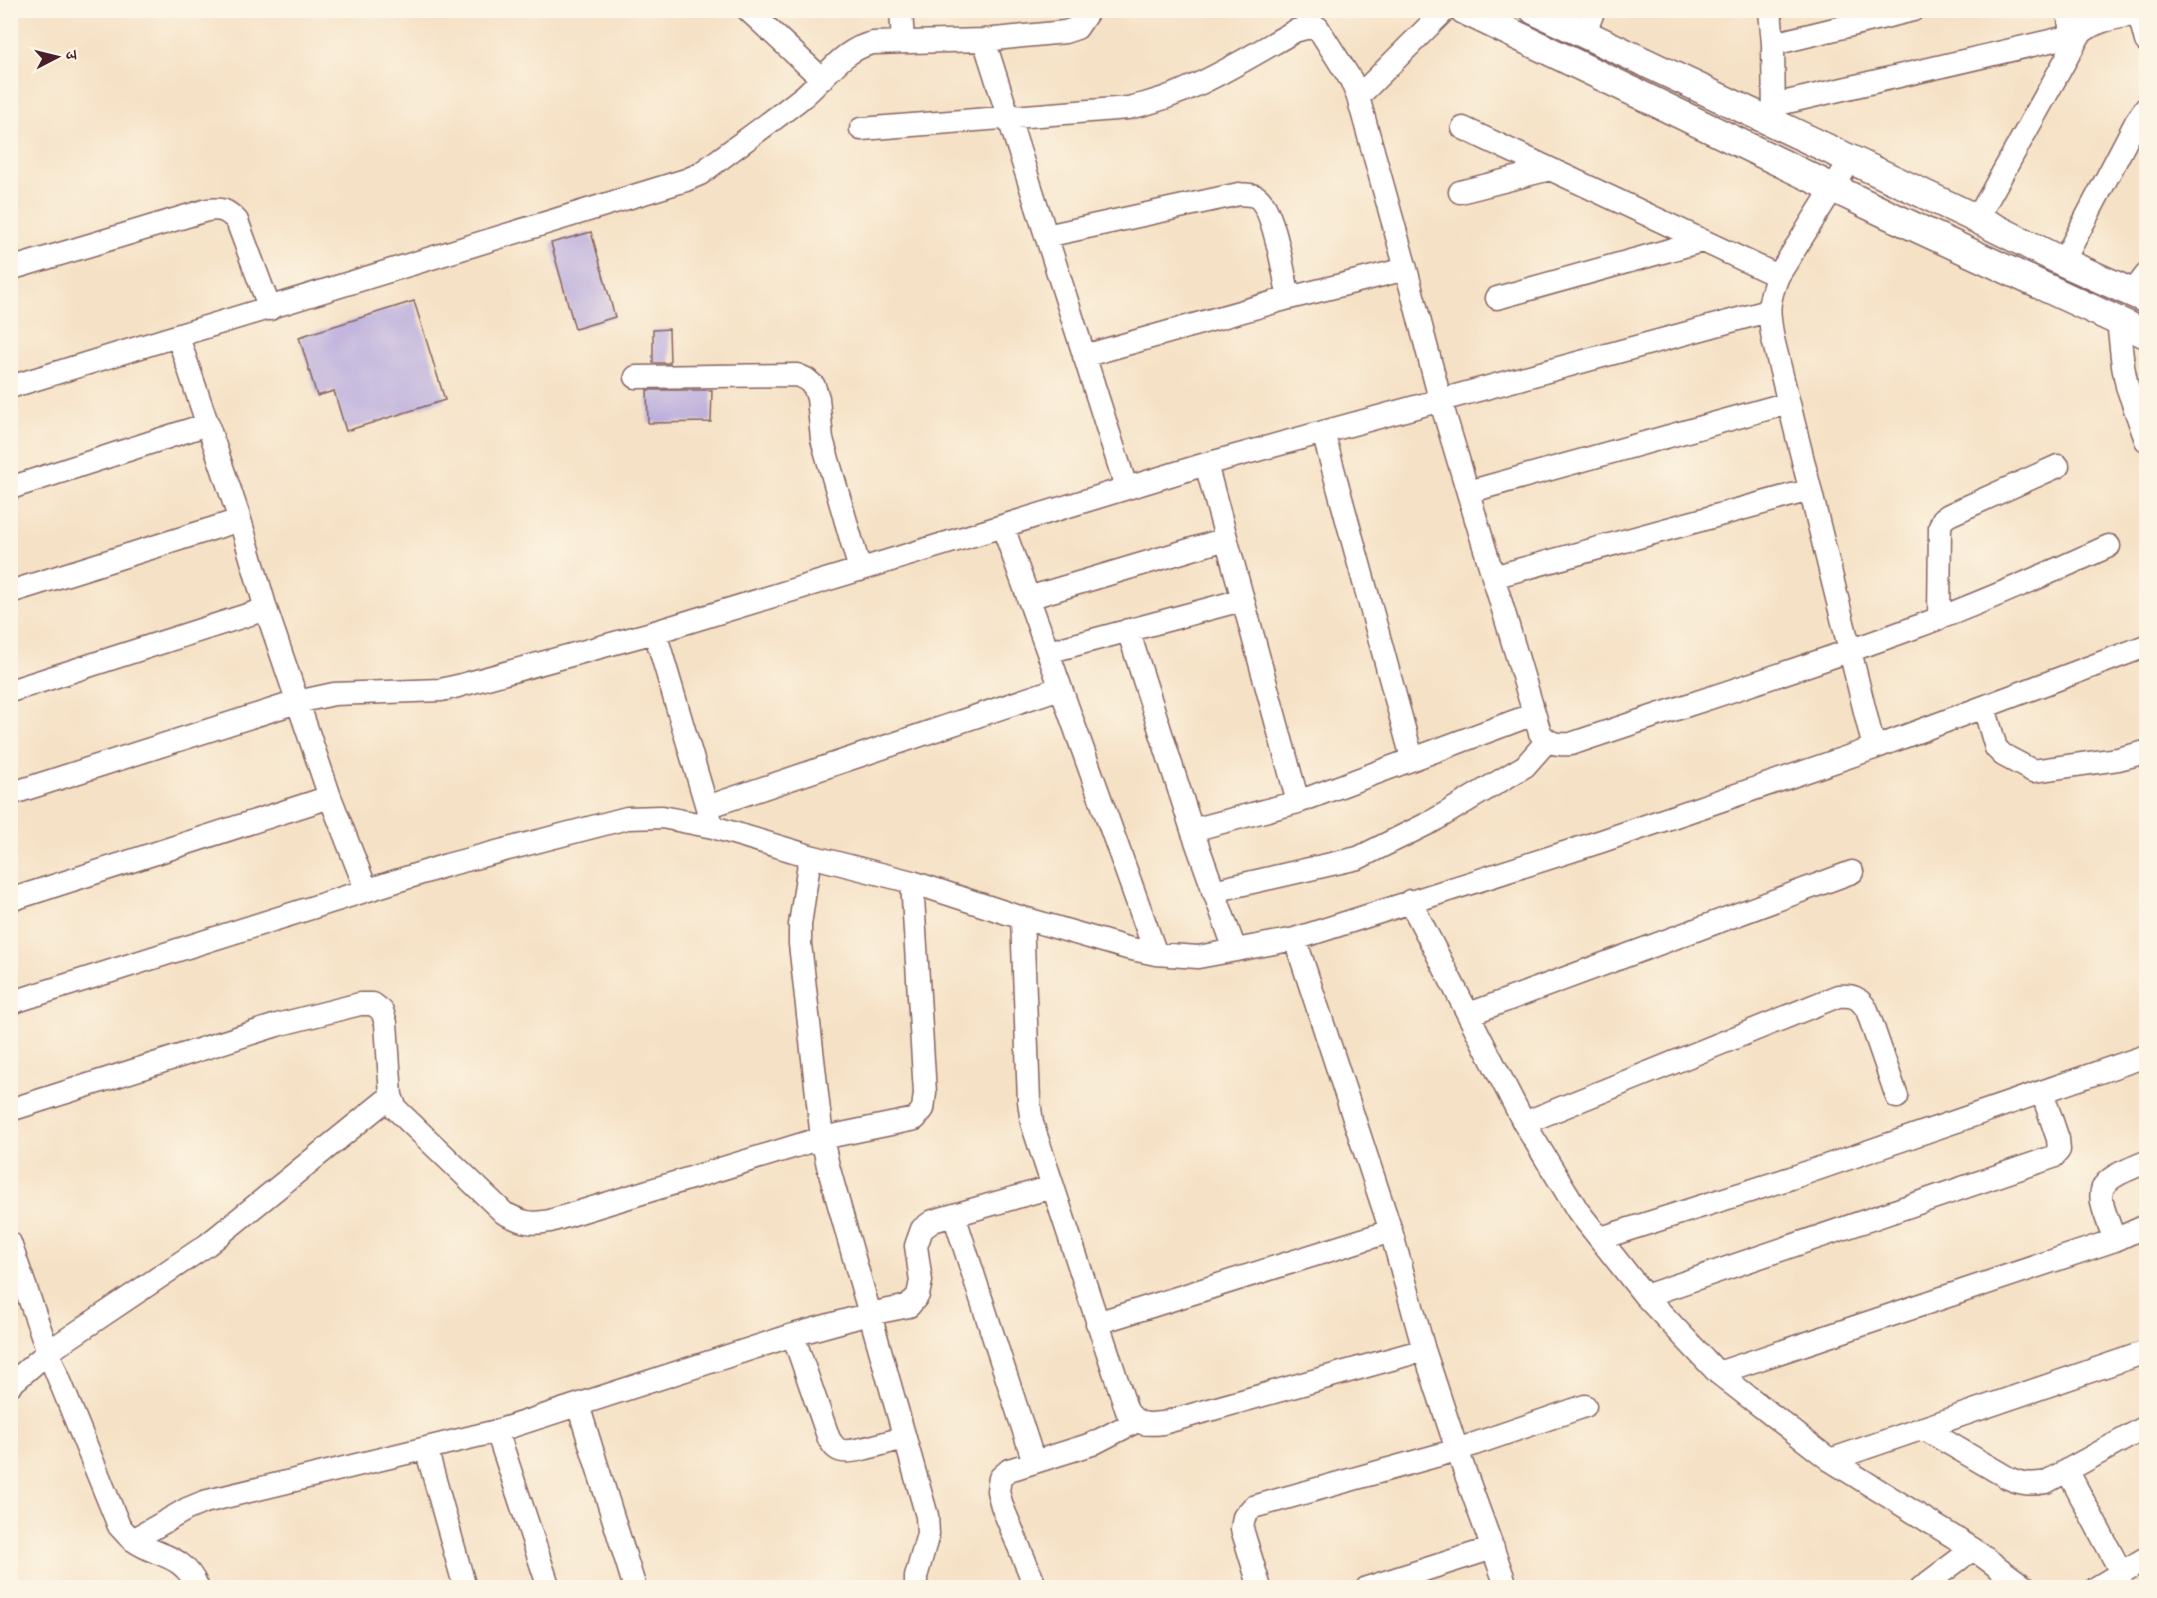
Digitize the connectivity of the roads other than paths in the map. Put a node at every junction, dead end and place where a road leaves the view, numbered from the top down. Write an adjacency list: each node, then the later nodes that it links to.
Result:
1 (748, 10): 17 (street)
2 (901, 10): 15 (street)
3 (1089, 10): 13 (street)
4 (1445, 10): 18 (street)
5 (1464, 10): 26 (main road)
6 (1534, 10): 11 (main road)
7 (1770, 10): 16 (street)
8 (1913, 10): 16 (street)
9 (2068, 10): 12 (street)
10 (2138, 12): 12 (street); 14 (street)
11 (1589, 22): 20 (main road)
12 (2075, 35): 20 (street); 28 (street)
13 (984, 40): 15 (street); 21 (street)
14 (2146, 40)
15 (903, 42): 17 (street)
16 (1773, 44): 20 (street)
17 (822, 79): 38 (street)
18 (1358, 97): 21 (street); 33 (street)
19 (2146, 108): 31 (street)
20 (1774, 114): 24 (main road)
21 (1008, 117): 23 (street); 29 (street)
22 (1463, 128): 25 (street)
23 (861, 129)
24 (1851, 159): 26 (street); 28 (main road)
25 (1550, 169): 27 (street); 30 (street)
26 (1833, 188): 34 (street); 40 (main road)
27 (1460, 192)
28 (1977, 219): 31 (main road)
29 (1046, 236): 36 (street); 43 (street)
30 (1702, 241): 34 (street); 37 (street)
31 (2063, 262): 35 (main road)
32 (10, 269): 38 (street)
33 (1406, 269): 36 (street); 46 (street)
34 (1778, 276): 39 (street)
35 (2142, 289)
36 (1289, 298): 43 (street)
37 (1497, 298)
38 (270, 309): 42 (street)
39 (1768, 311): 46 (street); 47 (street)
40 (2118, 321): 41 (main road); 50 (street)
41 (2146, 334)
42 (178, 337): 45 (street); 48 (street)
43 (1084, 356): 53 (street)
44 (636, 377): 61 (street)
45 (10, 387)
46 (1440, 399): 49 (street); 56 (street)
47 (1788, 403): 55 (street); 56 (street)
48 (208, 424): 54 (street); 57 (street)
49 (1323, 432): 51 (street); 81 (street)
50 (2146, 440)
51 (1206, 464): 53 (street); 59 (street)
52 (2058, 466): 67 (street)
53 (1126, 487): 58 (street)
54 (10, 489)
55 (1810, 490): 62 (street); 71 (street)
56 (1468, 492): 62 (street)
57 (240, 520): 63 (street); 66 (street)
58 (1003, 527): 61 (street); 64 (street)
59 (1226, 539): 64 (street); 65 (street)
60 (2109, 546): 67 (street)
61 (860, 570): 69 (street)
62 (1493, 577): 77 (street)
63 (10, 592)
64 (1028, 598): 72 (street)
65 (1242, 600): 68 (street); 84 (street)
66 (266, 609): 74 (street); 75 (street)
67 (1939, 618): 71 (street)
68 (1128, 630): 72 (street); 86 (street)
69 (655, 632): 75 (street); 85 (street)
70 (2146, 646): 76 (street)
71 (1850, 651): 78 (street); 79 (street)
72 (1048, 652): 73 (street)
73 (1060, 687): 85 (street); 97 (street)
74 (10, 691)
75 (297, 702): 82 (street); 83 (street)
76 (1984, 707): 79 (street); 80 (street)
77 (1534, 714): 78 (street); 81 (street)
78 (1547, 741): 91 (street)
79 (1874, 748): 93 (street)
80 (2146, 752)
81 (1412, 758): 84 (street)
82 (10, 794)
83 (330, 797): 90 (street); 92 (street)
84 (1298, 802): 86 (street)
85 (710, 817): 87 (street); 90 (street)
86 (1192, 830): 91 (street)
87 (810, 856): 89 (street); 106 (street)
88 (1852, 872): 99 (street)
89 (912, 882): 94 (street); 106 (street)
90 (366, 889): 98 (street)
91 (1213, 891): 96 (street)
92 (10, 900)
93 (1410, 901): 95 (street); 99 (street)
94 (1022, 918): 97 (street); 108 (street)
95 (1295, 939): 96 (street); 111 (street)
96 (1234, 951): 97 (street)
97 (1156, 954)
98 (10, 1003)
99 (1469, 1014): 105 (street)
100 (2146, 1056): 101 (street)
101 (2042, 1092): 112 (street); 115 (street)
102 (392, 1096): 104 (street); 106 (street); 120 (street)
103 (1897, 1097): 105 (street)
104 (10, 1110)
105 (1524, 1123): 112 (street)
106 (822, 1138): 116 (street)
107 (2146, 1162): 113 (street)
108 (1052, 1187): 109 (street); 117 (street)
109 (954, 1215): 116 (street); 134 (street)
110 (2146, 1226): 113 (street)
111 (1391, 1231): 117 (street); 119 (street)
112 (1601, 1238): 115 (street)
113 (2115, 1239): 122 (street)
114 (10, 1243): 120 (street)
115 (1646, 1296): 122 (street)
116 (869, 1314): 118 (street); 130 (street)
117 (1097, 1323): 126 (street)
118 (793, 1335): 124 (street); 130 (street)
119 (1424, 1350): 126 (street); 132 (street)
120 (48, 1352): 123 (street); 136 (street)
121 (2146, 1352): 128 (street)
122 (1718, 1373): 133 (street)
123 (10, 1385)
124 (578, 1405): 129 (street); 144 (street)
125 (1585, 1406): 132 (street)
126 (1135, 1422): 134 (street)
127 (2146, 1427): 135 (street)
128 (1923, 1428): 133 (street); 135 (street)
129 (498, 1431): 131 (street); 143 (street)
130 (904, 1438): 145 (street)
131 (426, 1448): 136 (street); 142 (street)
132 (1457, 1450): 137 (street); 147 (street)
133 (1830, 1460): 138 (street)
134 (1034, 1462): 146 (street)
135 (2067, 1470): 140 (street)
136 (133, 1540): 141 (street)
137 (1492, 1548): 148 (street); 149 (street)
138 (1973, 1549): 150 (street); 151 (street)
139 (2146, 1558): 140 (street)
140 (2121, 1572): 152 (street)
141 (198, 1587)
142 (465, 1587)
143 (549, 1587)
144 (635, 1587)
145 (916, 1587)
146 (1036, 1587)
147 (1260, 1587)
148 (1367, 1587)
149 (1506, 1587)
150 (1921, 1587)
151 (2026, 1587)
152 (2096, 1587)

